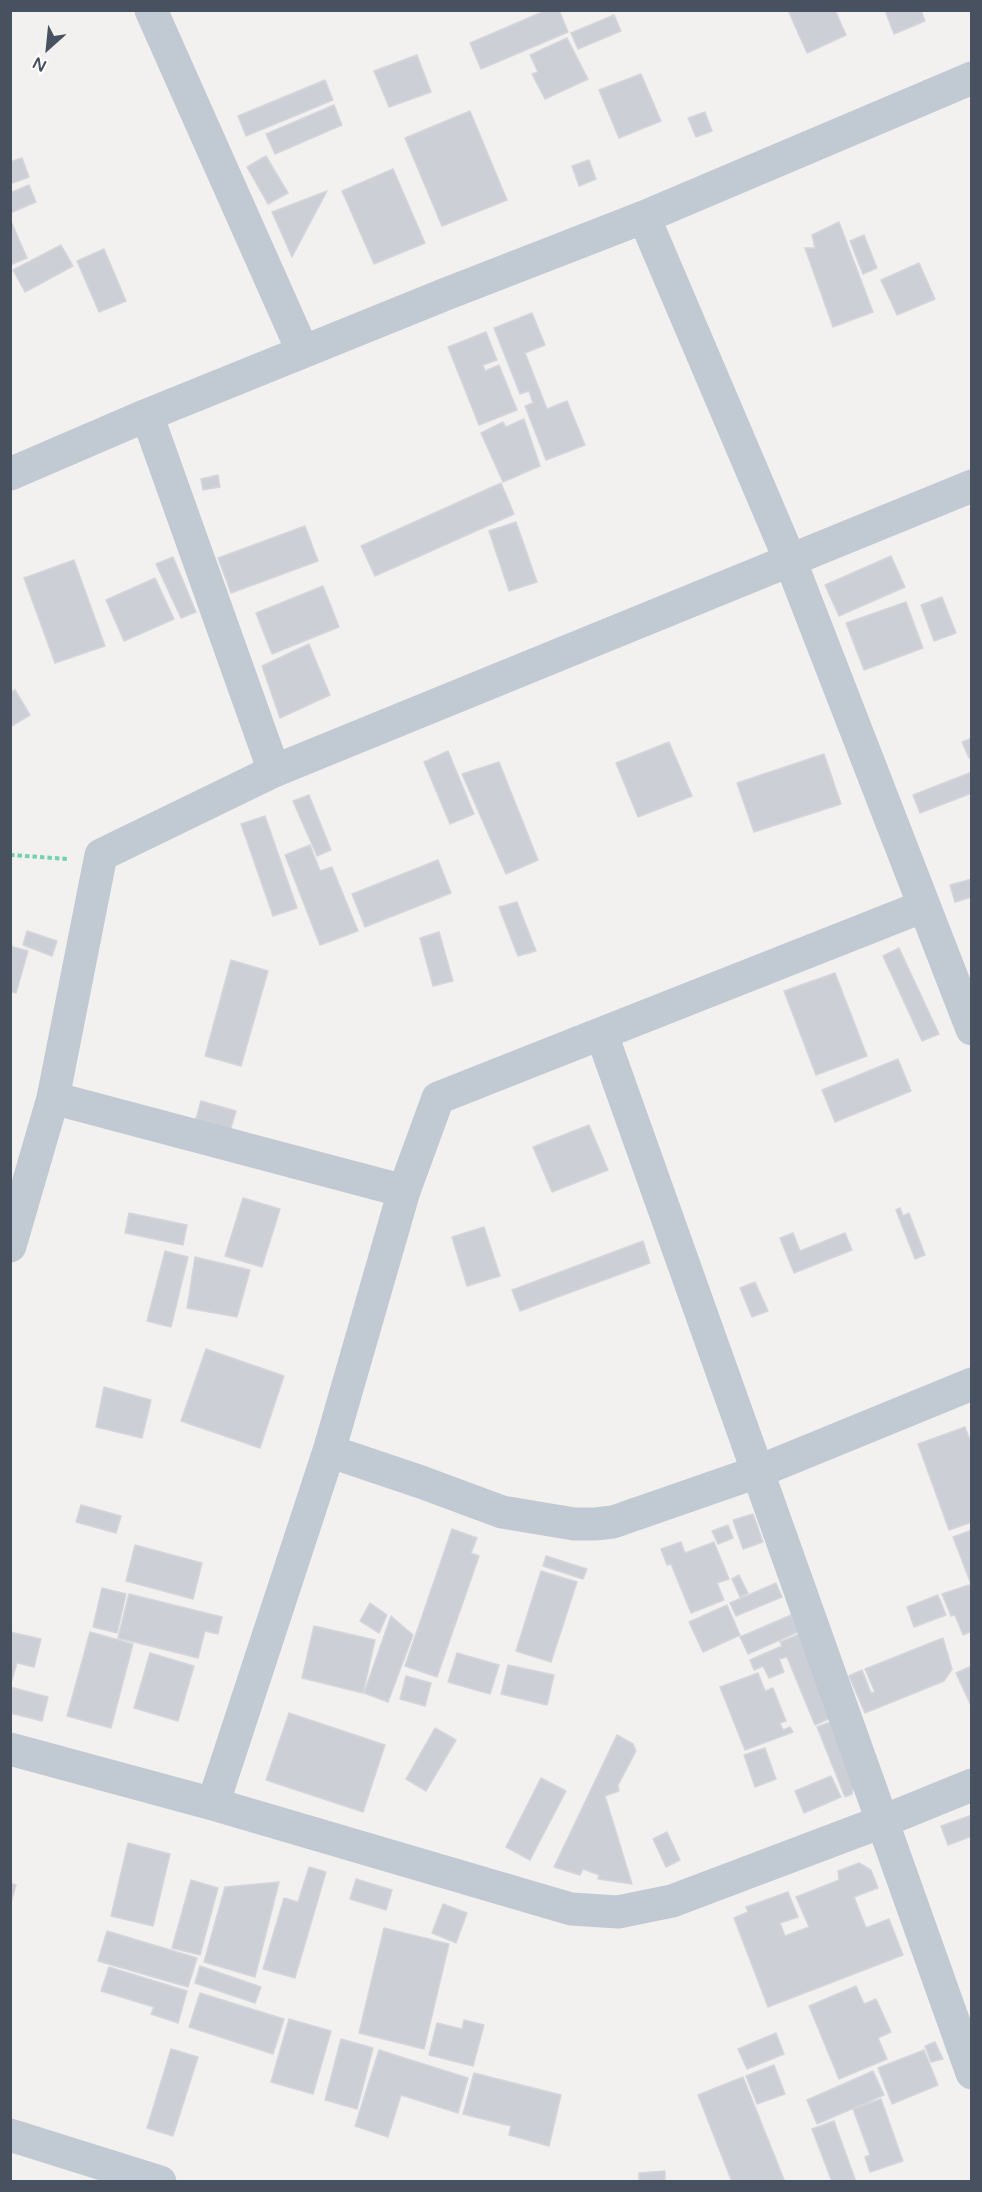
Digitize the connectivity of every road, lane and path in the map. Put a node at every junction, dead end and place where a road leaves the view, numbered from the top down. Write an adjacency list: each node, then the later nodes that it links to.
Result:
1 (159, 13): 4 (street)
2 (972, 78): 3 (street)
3 (644, 217): 4 (street); 8 (street)
4 (303, 352): 5 (street)
5 (147, 415): 6 (street); 9 (street)
6 (10, 474)
7 (972, 486): 8 (street)
8 (790, 560): 9 (street); 12 (street)
9 (274, 771): 11 (street)
10 (10, 855): 11 (path)
11 (101, 855): 15 (street)
12 (924, 906): 13 (street); 14 (street)
13 (972, 1029)
14 (602, 1035): 16 (street); 20 (street)
15 (53, 1098): 16 (street); 17 (street)
16 (404, 1191): 19 (street)
17 (10, 1246)
18 (972, 1384): 20 (street)
19 (329, 1452): 20 (street); 23 (street)
20 (757, 1472): 24 (street)
21 (10, 1749): 23 (street)
22 (972, 1785): 24 (street)
23 (213, 1804): 24 (street)
24 (881, 1822): 25 (street)
25 (972, 2073)
26 (10, 2135): 27 (street)
27 (160, 2181)

